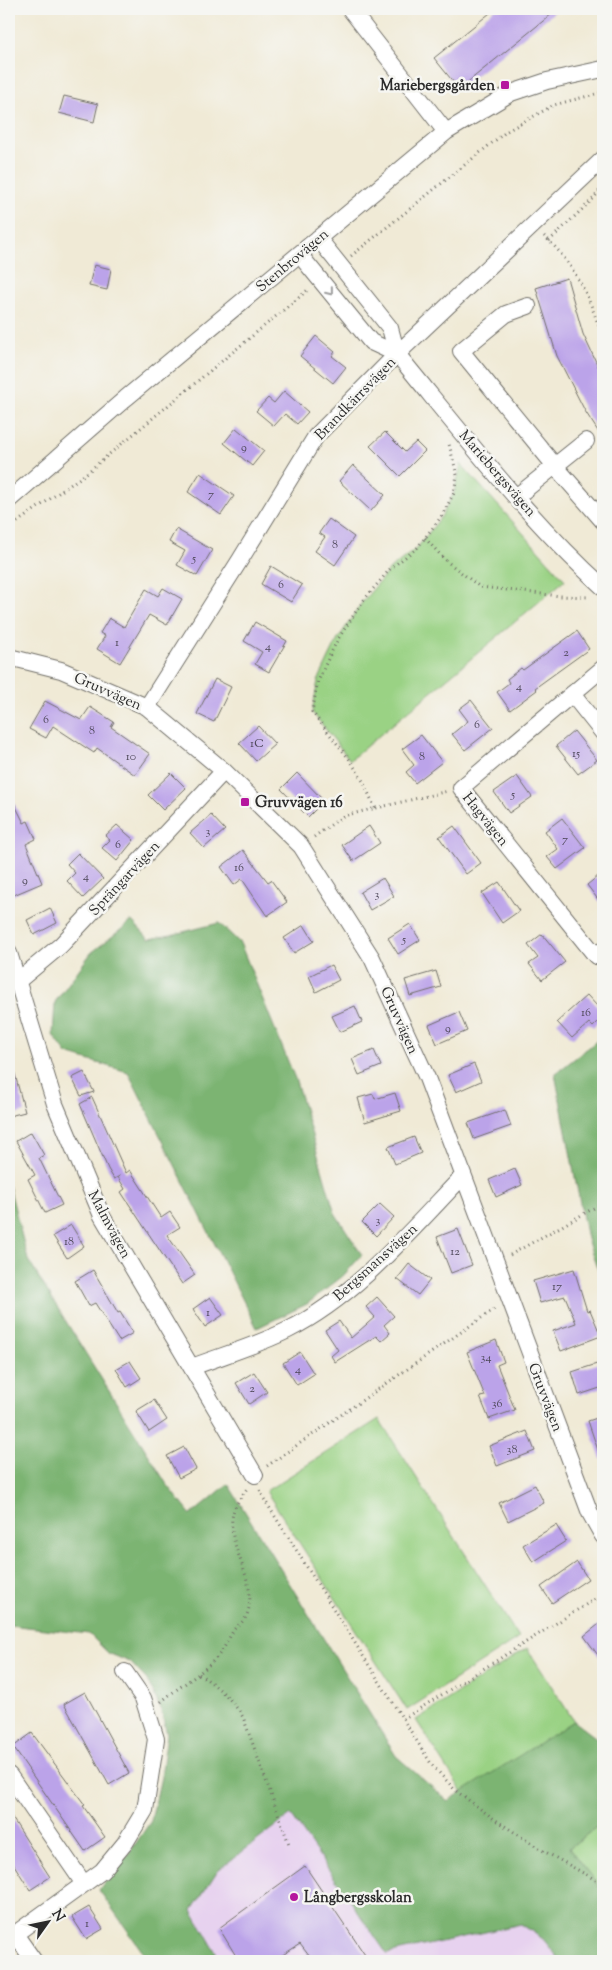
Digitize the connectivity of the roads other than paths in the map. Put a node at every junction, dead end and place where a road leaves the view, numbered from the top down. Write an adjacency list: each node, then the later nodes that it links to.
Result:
1 (350, 9): 3 (street)
2 (603, 70): 3 (street, Stenbrovägen)
3 (446, 132): 5 (street, Stenbrovägen)
4 (603, 159): 8 (street, Brandkärrsvägen)
5 (318, 238): 6 (street, Stenbrovägen); 8 (street, Mariebergsvägen)
6 (299, 254): 8 (street, Mariebergsvägen, one-way to 8); 12 (street, Stenbrovägen)
7 (528, 306): 10 (street)
8 (397, 354): 11 (street, Mariebergsvägen); 18 (street, Brandkärrsvägen)
9 (586, 441): 10 (street)
10 (555, 466): 11 (street); 13 (street)
11 (516, 497): 14 (street, Mariebergsvägen)
12 (9, 500)
13 (603, 522)
14 (599, 592)
15 (9, 657): 18 (street, Gruvvägen)
16 (603, 668): 17 (street, Hagvägen)
17 (572, 694): 19 (street); 21 (street, Hagvägen)
18 (147, 707): 20 (street, Gruvvägen)
19 (603, 733)
20 (224, 771): 23 (street, Sprängarvägen); 24 (street, Gruvvägen)
21 (603, 950)
22 (9, 953): 23 (street, Malmvägen)
23 (19, 980): 25 (street, Malmvägen)
24 (463, 1176): 25 (street, Bergsmansvägen); 27 (street, Gruvvägen)
25 (192, 1367): 26 (street, Malmvägen)
26 (254, 1475)
27 (603, 1536)
28 (125, 1672): 30 (street)
29 (9, 1774): 30 (street)
30 (84, 1884): 31 (street)
31 (12, 1934): 32 (street)
32 (34, 1961)

